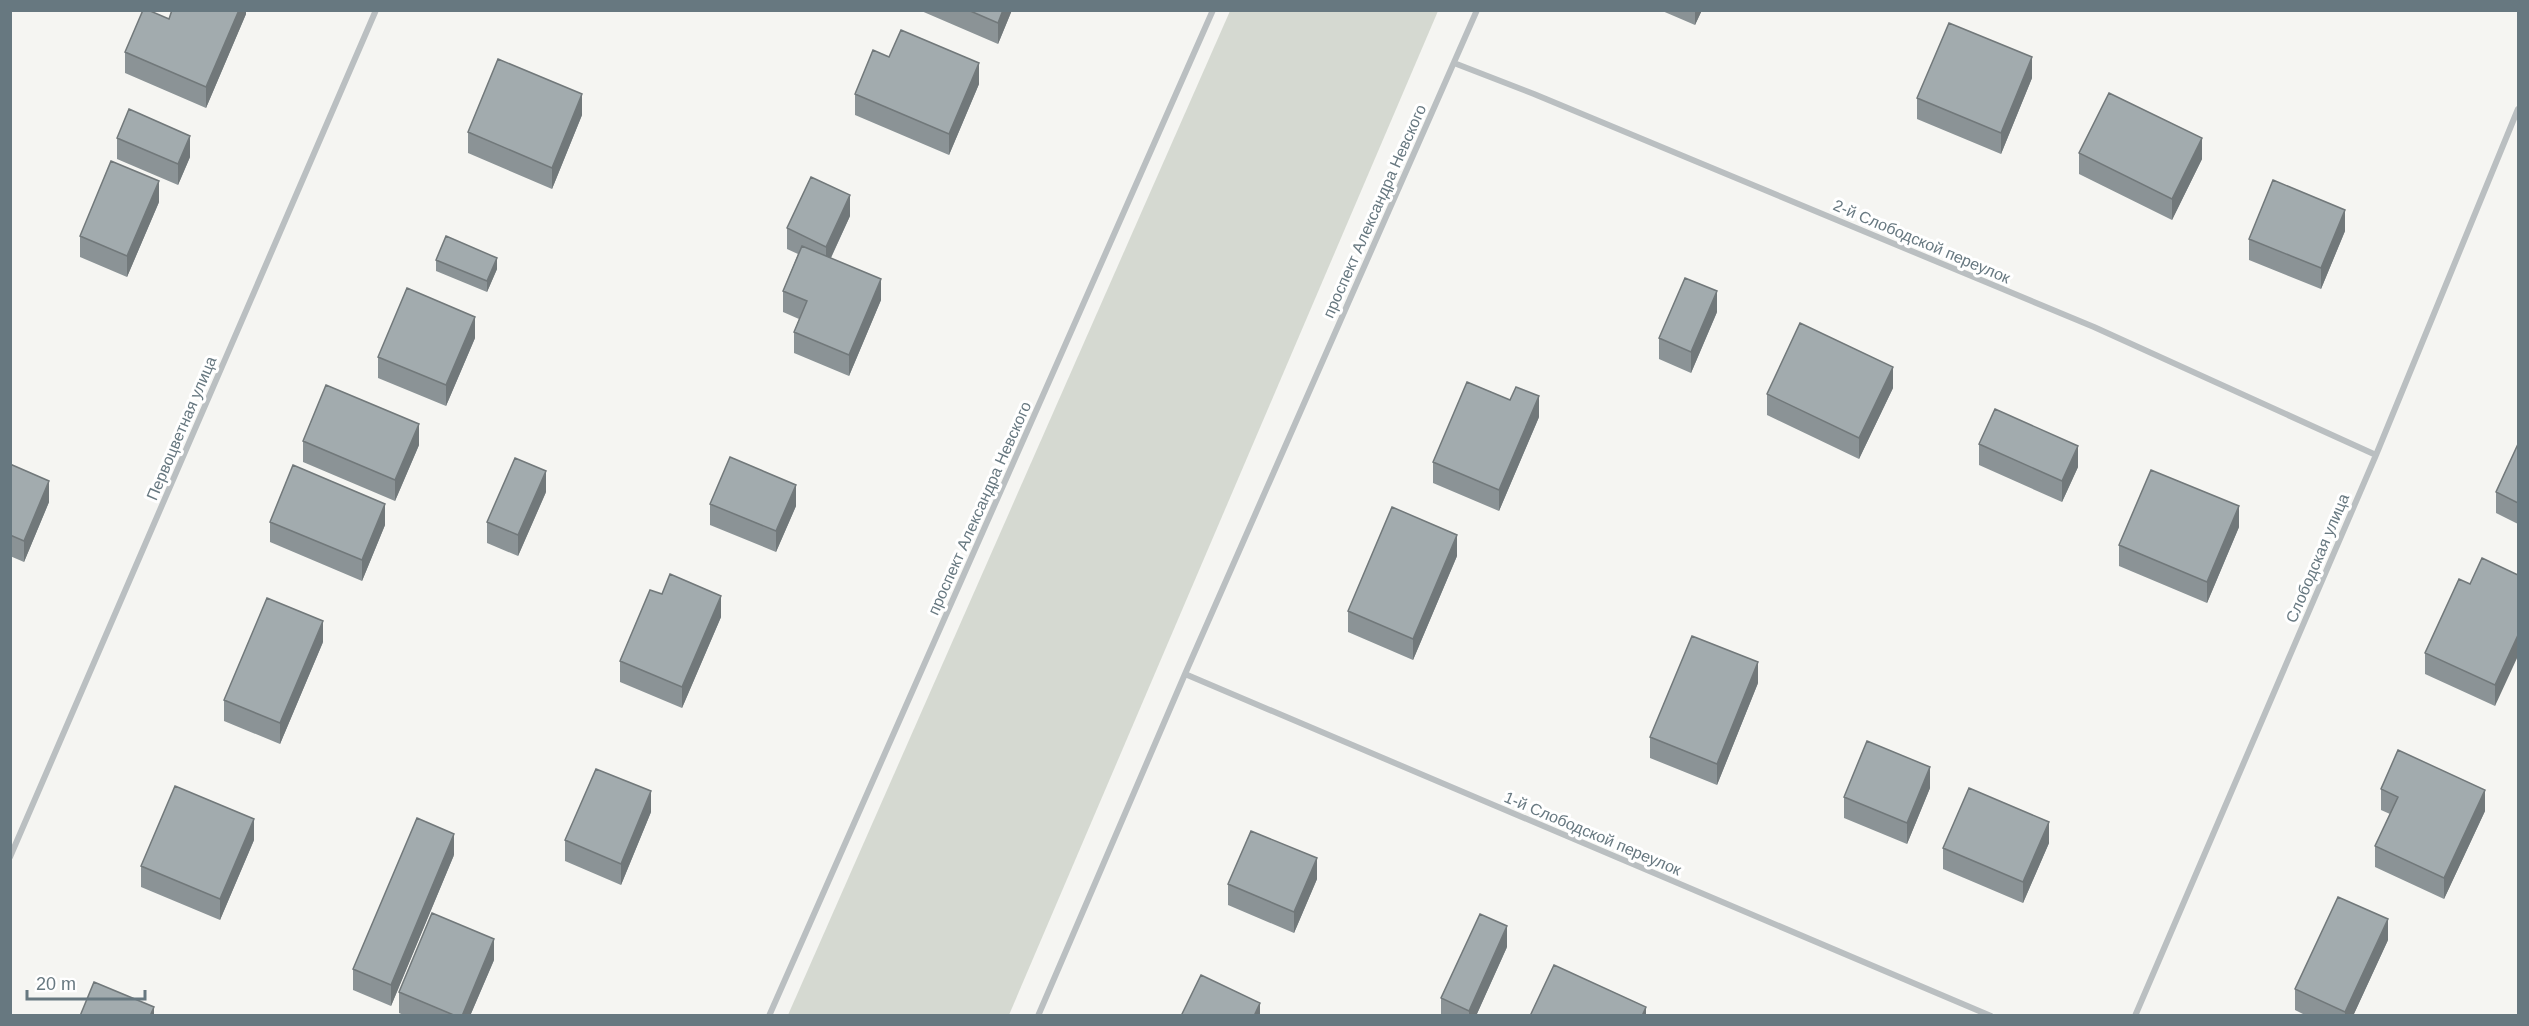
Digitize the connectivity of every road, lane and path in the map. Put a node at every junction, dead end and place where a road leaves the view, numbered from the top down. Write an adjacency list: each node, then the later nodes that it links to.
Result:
1 (376, 10): 8 (street, Первоцветная улица)
2 (1213, 10): 9 (street, проспект Александра Невского)
3 (1477, 10): 4 (street, проспект Александра Невского)
4 (1454, 63): 6 (street, 2-й Слободской переулок); 7 (street, проспект Александра Невского)
5 (2518, 109): 6 (street, Слободская улица)
6 (2376, 455): 12 (street, Слободская улица)
7 (1185, 674): 10 (street, проспект Александра Невского); 11 (street, 1-й Слободской переулок)
8 (10, 857)
9 (770, 1016)
10 (1038, 1016)
11 (1991, 1016)
12 (2134, 1016)

